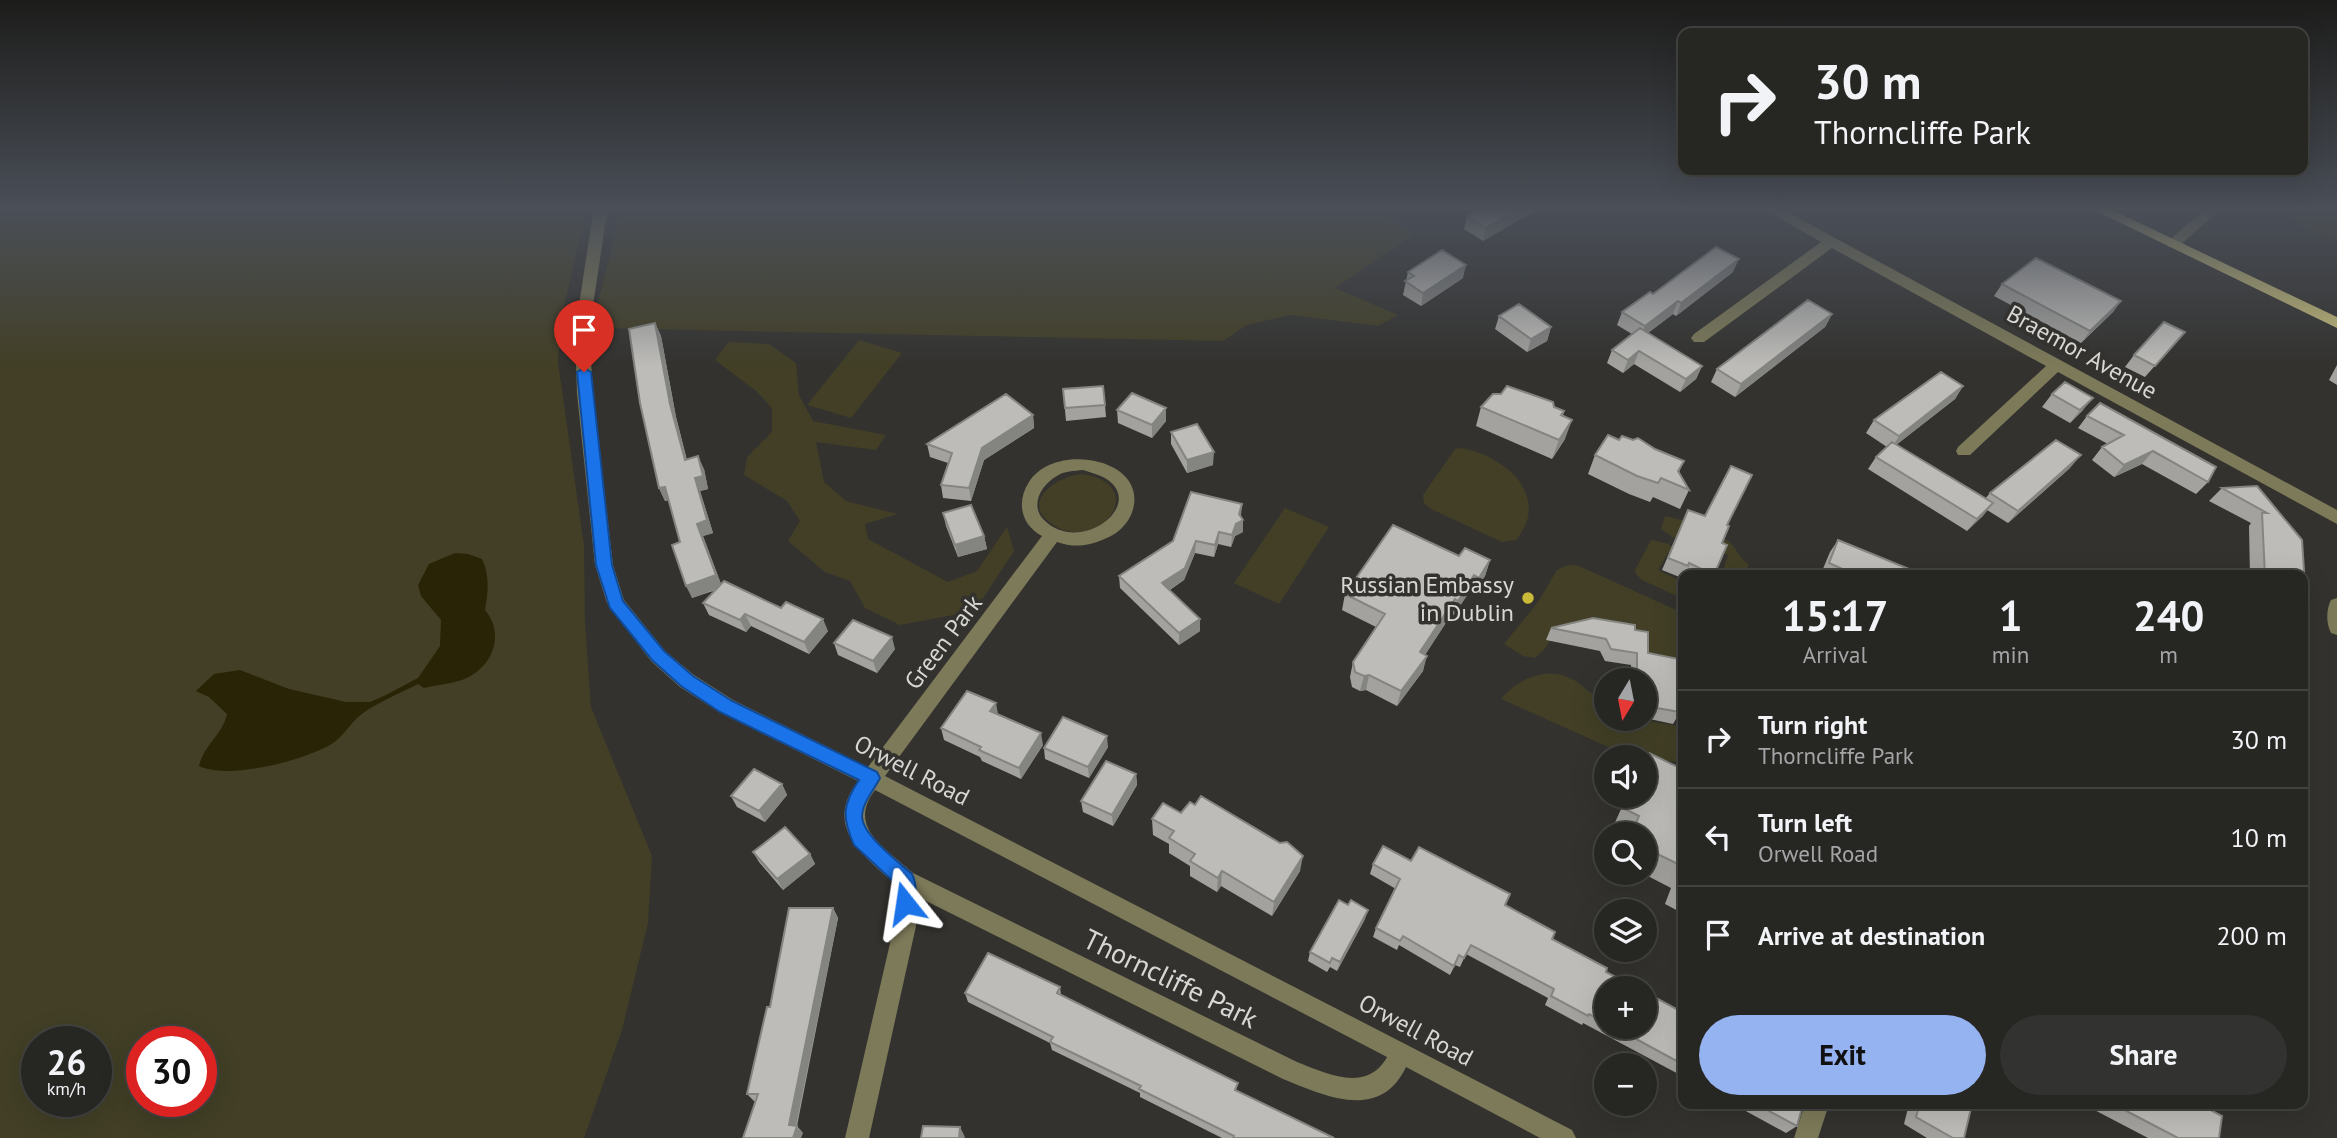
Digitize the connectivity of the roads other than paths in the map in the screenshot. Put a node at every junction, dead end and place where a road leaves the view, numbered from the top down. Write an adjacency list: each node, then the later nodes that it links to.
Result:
1 (593, 260): 13 (street, Orwell Road)
2 (1805, 260): 6 (street)
3 (1864, 260): 7 (street, Braemor Avenue)
4 (2206, 260): 5 (main road)
5 (2337, 323)
6 (1699, 338)
7 (2058, 364): 8 (street); 9 (street, Braemor Avenue)
8 (1964, 451)
9 (2337, 518)
10 (1053, 536): 10 (street); 13 (street, Green Park)
11 (2337, 605): 12 (street)
12 (2337, 628)
13 (871, 778): 14 (street, Thorncliffe Park); 15 (street, Orwell Road)
14 (906, 880): 15 (street, Thorncliffe Park); 17 (street)
15 (1401, 1052): 18 (street, Orwell Road)
16 (1815, 1109): 19 (street)
17 (857, 1138)
18 (1564, 1138)
19 (1806, 1138)

